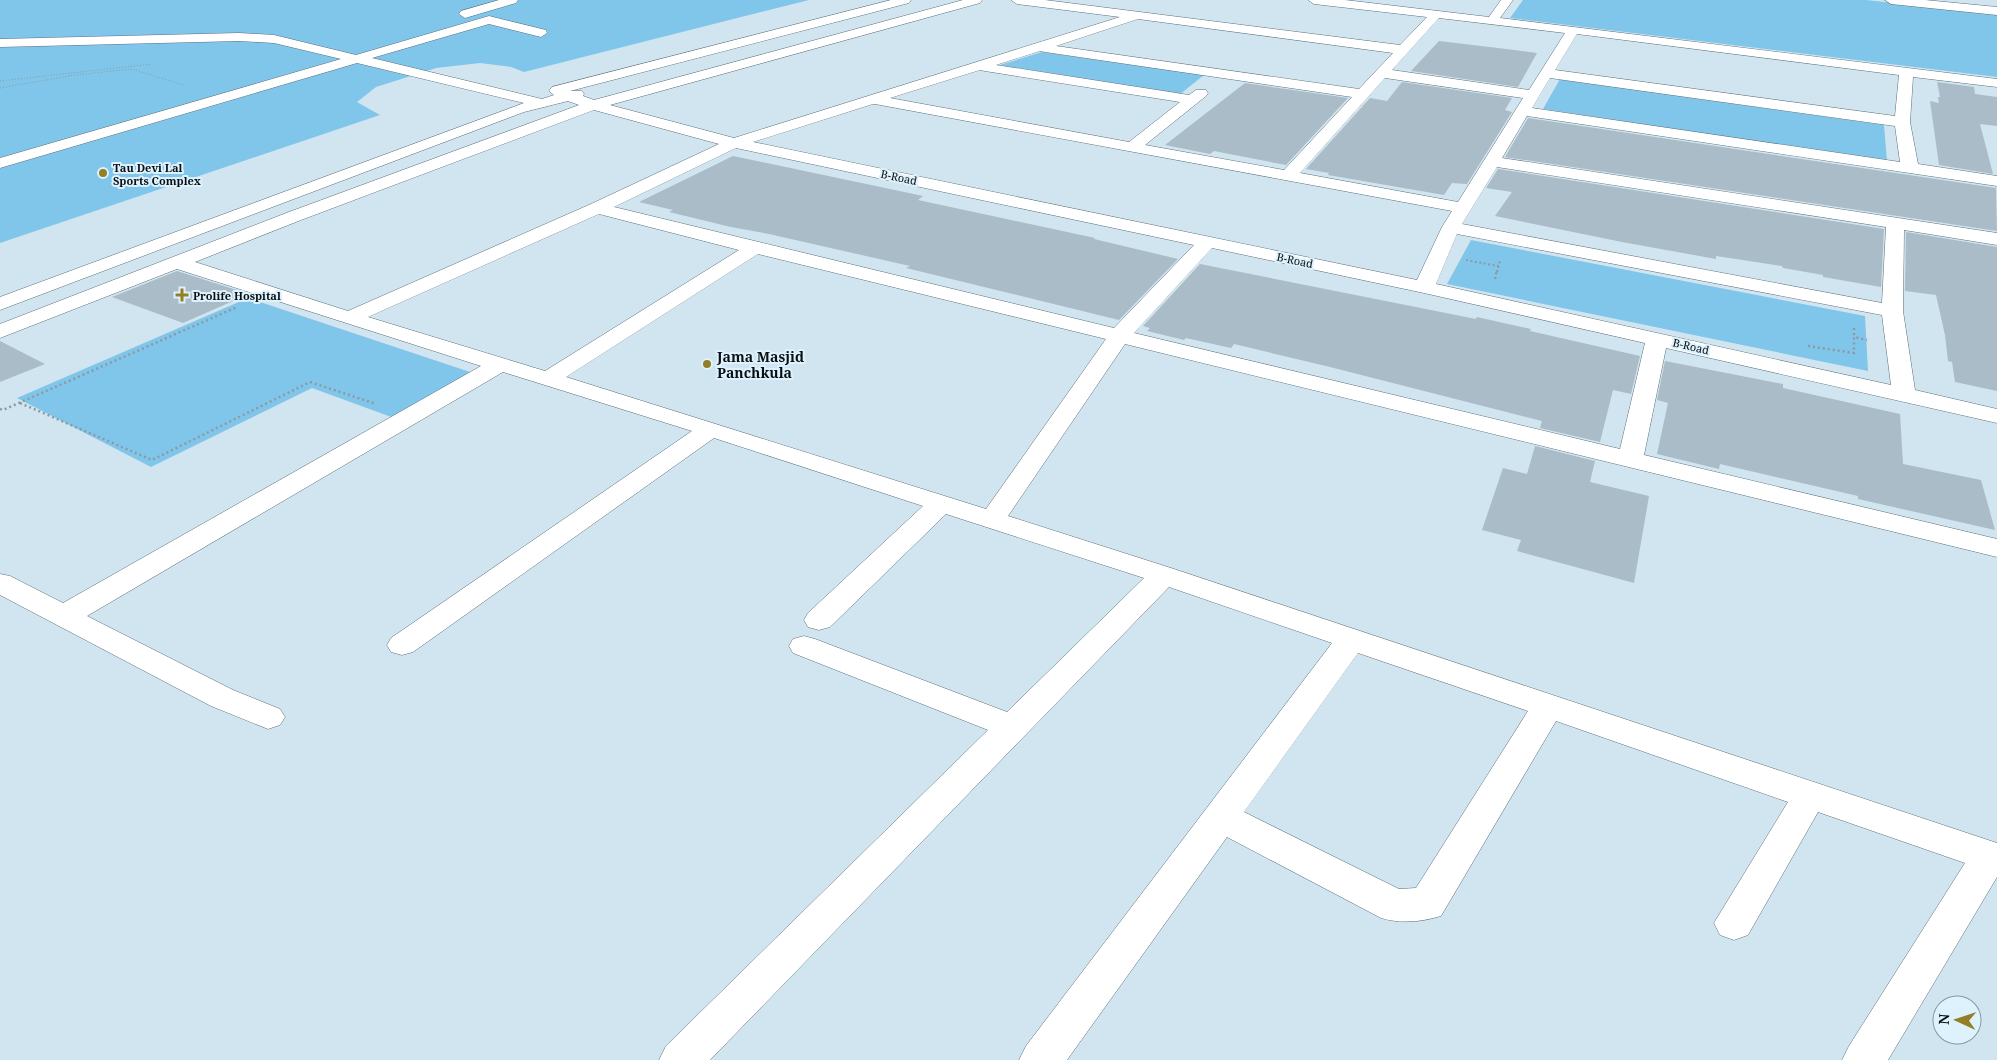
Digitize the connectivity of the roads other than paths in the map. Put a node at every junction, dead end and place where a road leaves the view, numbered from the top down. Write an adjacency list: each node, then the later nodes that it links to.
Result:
1 (512, 0): 14 (street)
2 (905, 0): 30 (street)
3 (926, 0): 30 (street)
4 (976, 0): 37 (street)
5 (1017, 0): 12 (street)
6 (1314, 0): 9 (street)
7 (1507, 0): 13 (street)
8 (1891, 0): 10 (street)
9 (1349, 2): 11 (street)
10 (1997, 11)
11 (1436, 15): 13 (street); 21 (street)
12 (1136, 16): 19 (street); 21 (street)
13 (1492, 21): 15 (street)
14 (409, 30)
15 (1573, 30): 25 (street); 26 (street)
16 (541, 33): 23 (street)
17 (0, 43): 22 (street)
18 (354, 44): 22 (street)
19 (1038, 47): 24 (street); 28 (street)
20 (0, 49): 22 (street)
21 (1404, 50): 27 (street)
22 (330, 58): 23 (street); 36 (street); 45 (street)
23 (355, 58): 35 (street)
24 (978, 66): 33 (street); 34 (street)
25 (1906, 71): 29 (street); 40 (street)
26 (1546, 72): 32 (street); 40 (street)
27 (1382, 73): 31 (street); 32 (street)
28 (1226, 74): 31 (street); 34 (street)
29 (1997, 83)
30 (562, 93): 35 (street); 35 (street); 37 (street, B-Road)
31 (1363, 94): 47 (street)
32 (1532, 95): 38 (street)
33 (871, 100): 41 (street); 42 (street)
34 (1192, 100): 42 (street)
35 (521, 104): 36 (street); 59 (street)
36 (502, 105): 58 (street)
37 (593, 105): 41 (street, B-Road); 56 (street)
38 (1522, 112): 44 (street); 46 (street)
39 (94, 120): 43 (street)
40 (1902, 122): 46 (street)
41 (734, 143): 49 (street); 54 (street, B-Road)
42 (1132, 147): 47 (street)
43 (0, 148)
44 (1491, 161): 50 (street); 51 (street)
45 (0, 163)
46 (1910, 170): 48 (street)
47 (1288, 176): 50 (street)
48 (1997, 181)
49 (597, 208): 55 (street); 61 (street)
50 (1462, 208): 52 (street)
51 (1895, 222): 53 (street); 60 (street)
52 (1450, 227): 57 (street); 60 (street)
53 (1997, 240)
54 (1208, 241): 57 (street, B-Road); 63 (street)
55 (755, 248): 63 (street); 66 (street)
56 (178, 263): 61 (street); 62 (street)
57 (1424, 287): 64 (street, B-Road)
58 (0, 290)
59 (0, 304)
60 (1892, 311): 67 (street)
61 (348, 318): 65 (street)
62 (0, 332)
63 (1119, 336): 70 (street); 72 (street)
64 (1657, 338): 67 (street, B-Road); 70 (street)
65 (500, 364): 66 (street); 76 (street)
66 (547, 379): 69 (street)
67 (1904, 396): 68 (street, B-Road)
68 (1997, 416)
69 (711, 429): 71 (street); 78 (street)
70 (1630, 460): 73 (street)
71 (942, 504): 72 (street); 81 (street)
72 (992, 520): 74 (street)
73 (1997, 548)
74 (1164, 575): 77 (street); 81 (street)
75 (0, 583): 76 (street)
76 (64, 616): 80 (street)
77 (1352, 639): 79 (street); 83 (street)
78 (402, 645)
79 (1548, 706): 82 (street); 83 (street)
80 (268, 718)
81 (1014, 727): 86 (street)
82 (1810, 795): 84 (street); 85 (street)
83 (1221, 816): 87 (street)
84 (1993, 858): 88 (street)
85 (1734, 923)
86 (681, 1060)
87 (1041, 1060)
88 (1864, 1060)

